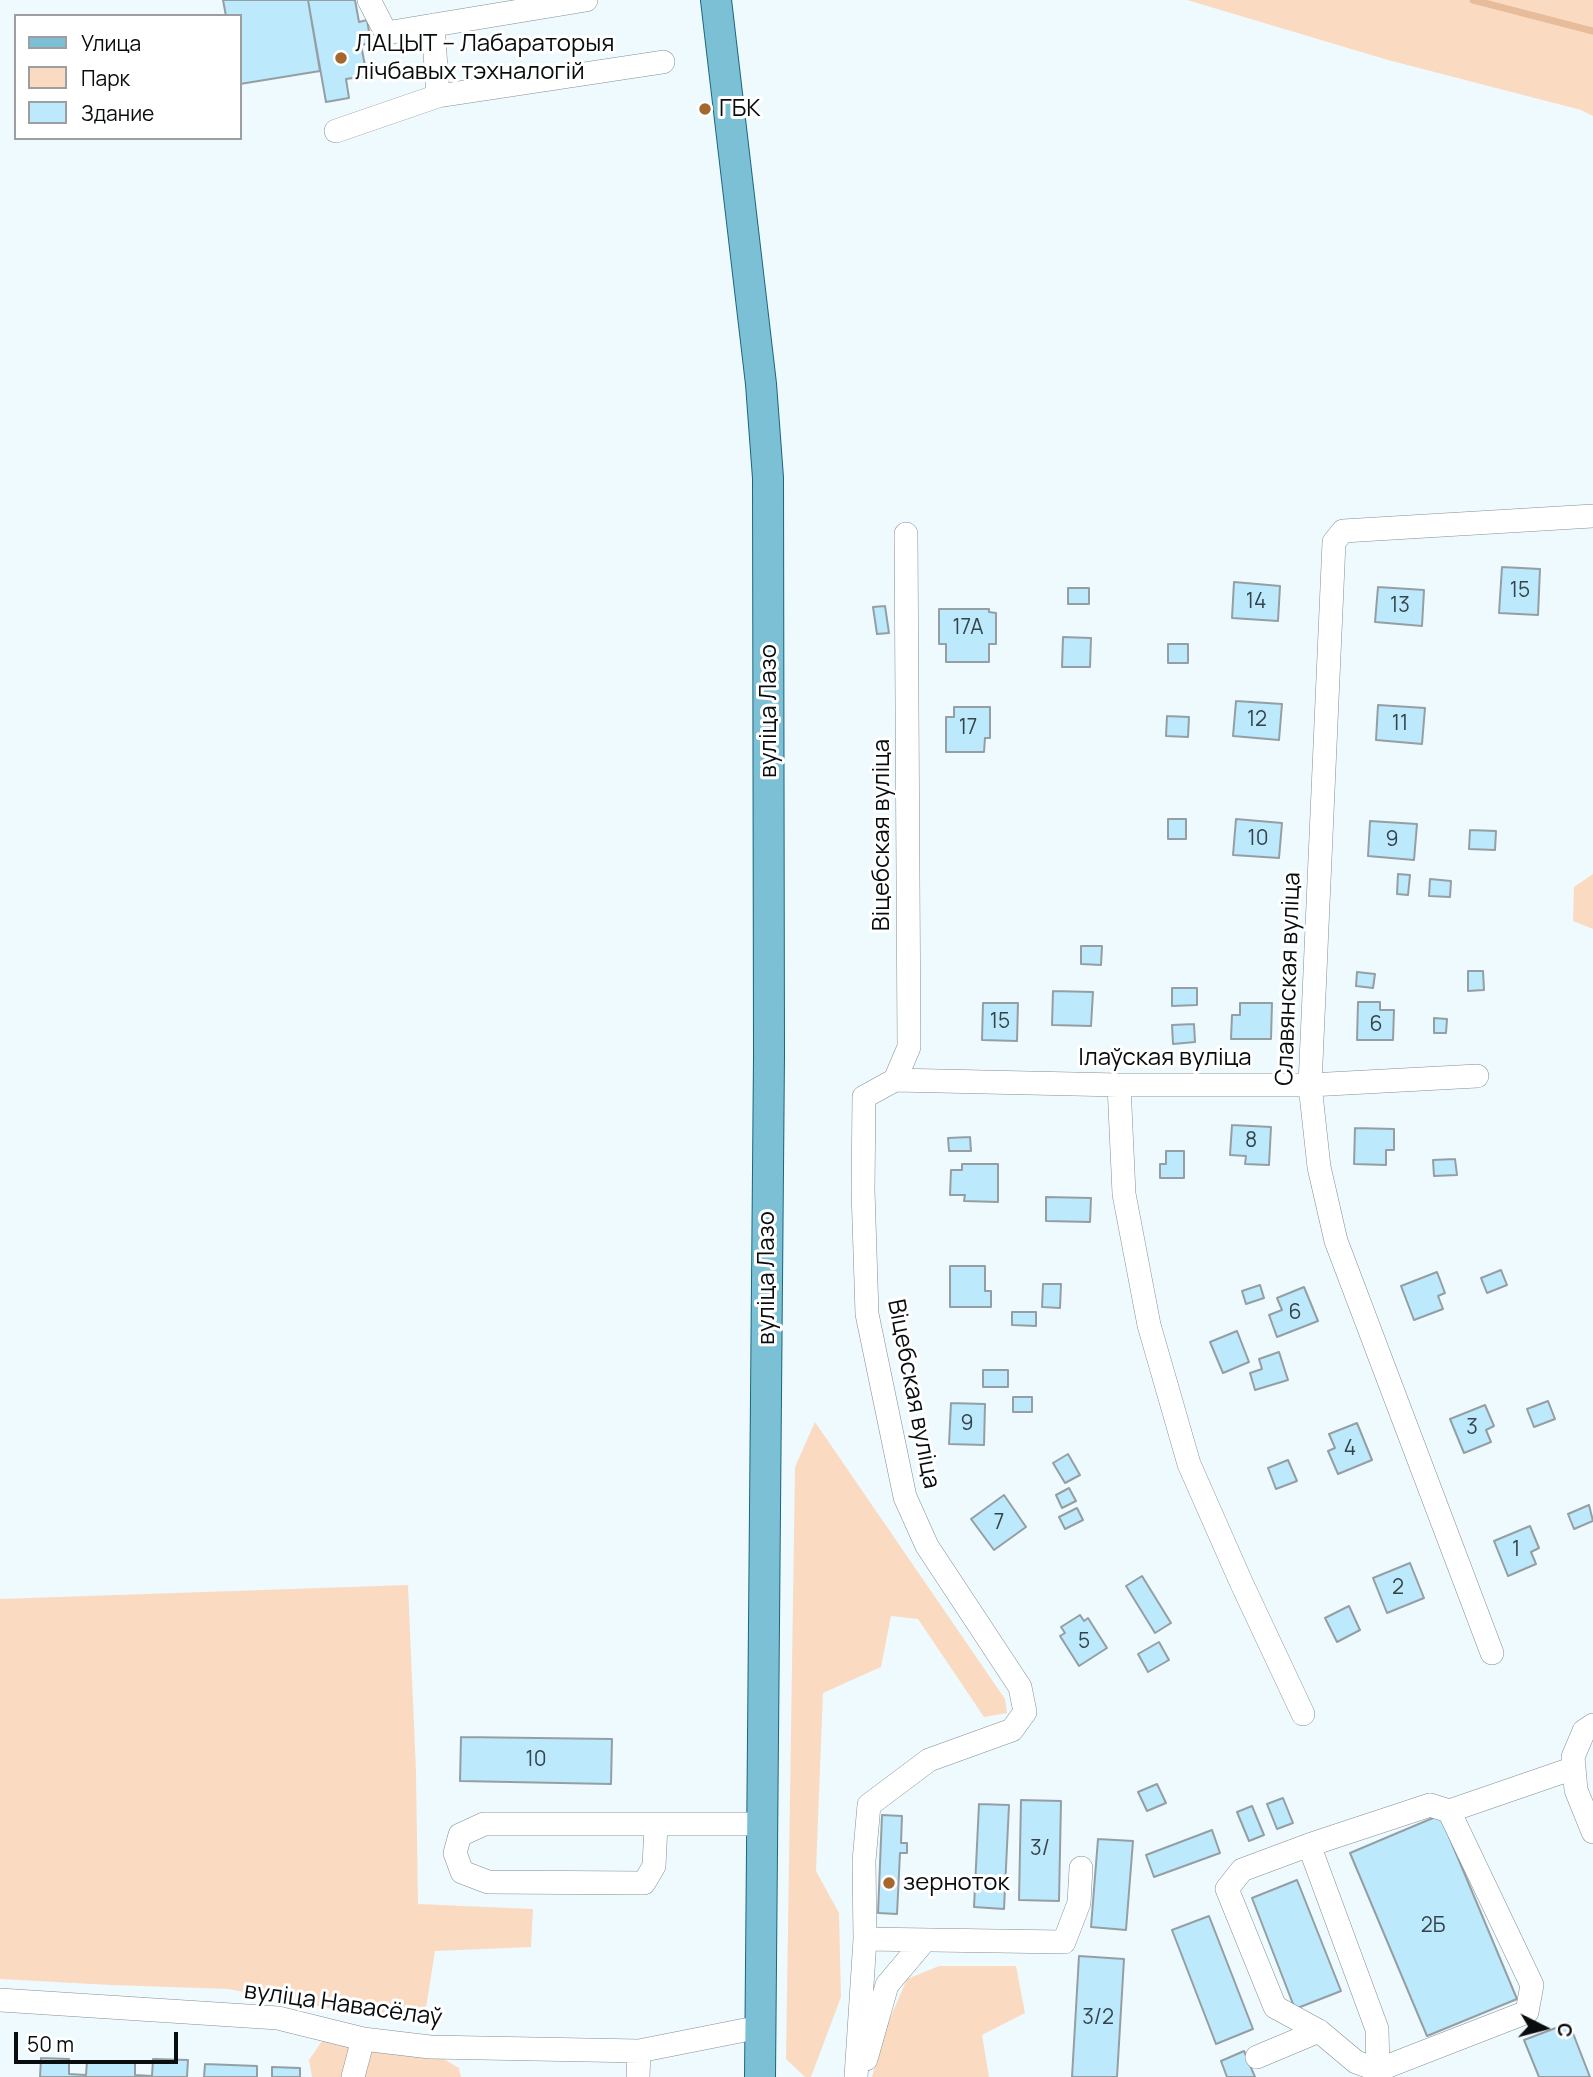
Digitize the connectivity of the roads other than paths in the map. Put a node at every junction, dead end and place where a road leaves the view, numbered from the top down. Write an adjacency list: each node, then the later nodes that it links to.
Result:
1 (369, 0): 4 (street)
2 (586, 0): 4 (street)
3 (716, 0): 19 (main road, вуліца Лазо)
4 (433, 25): 6 (street)
5 (663, 62): 6 (street)
6 (438, 96): 7 (street)
7 (337, 131)
8 (1593, 516): 13 (street, Славянская вуліца)
9 (905, 534): 11 (street, Віцебская вуліца)
10 (1477, 1076): 13 (street, Ілаўская вуліца)
11 (894, 1080): 12 (street, Ілаўская вуліца); 24 (street, Віцебская вуліца)
12 (1119, 1085): 13 (street, Ілаўская вуліца); 15 (street)
13 (1310, 1085): 14 (street, Славянская вуліца)
14 (1492, 1653)
15 (1303, 1714)
16 (1593, 1725): 17 (street)
17 (1574, 1768): 18 (street); 21 (street)
18 (1449, 1811): 22 (street); 32 (street)
19 (763, 1824): 20 (street); 27 (main road, вуліца Лазо)
20 (656, 1825): 20 (street)
21 (1593, 1832)
22 (1309, 1845): 28 (street); 32 (street)
23 (1081, 1868): 25 (street)
24 (865, 1940): 25 (street); 36 (street, Віцебская вуліца)
25 (925, 1940): 36 (street)
26 (0, 2000): 29 (street, вуліца Навасёлаў)
27 (760, 2027): 30 (street, вуліца Навасёлаў); 35 (main road, вуліца Лазо)
28 (1319, 2031): 31 (street); 32 (street)
29 (363, 2039): 30 (street, вуліца Навасёлаў); 33 (street)
30 (639, 2051): 34 (street)
31 (1257, 2057)
32 (1379, 2074)
33 (352, 2077)
34 (638, 2077)
35 (760, 2077)
36 (856, 2077)

